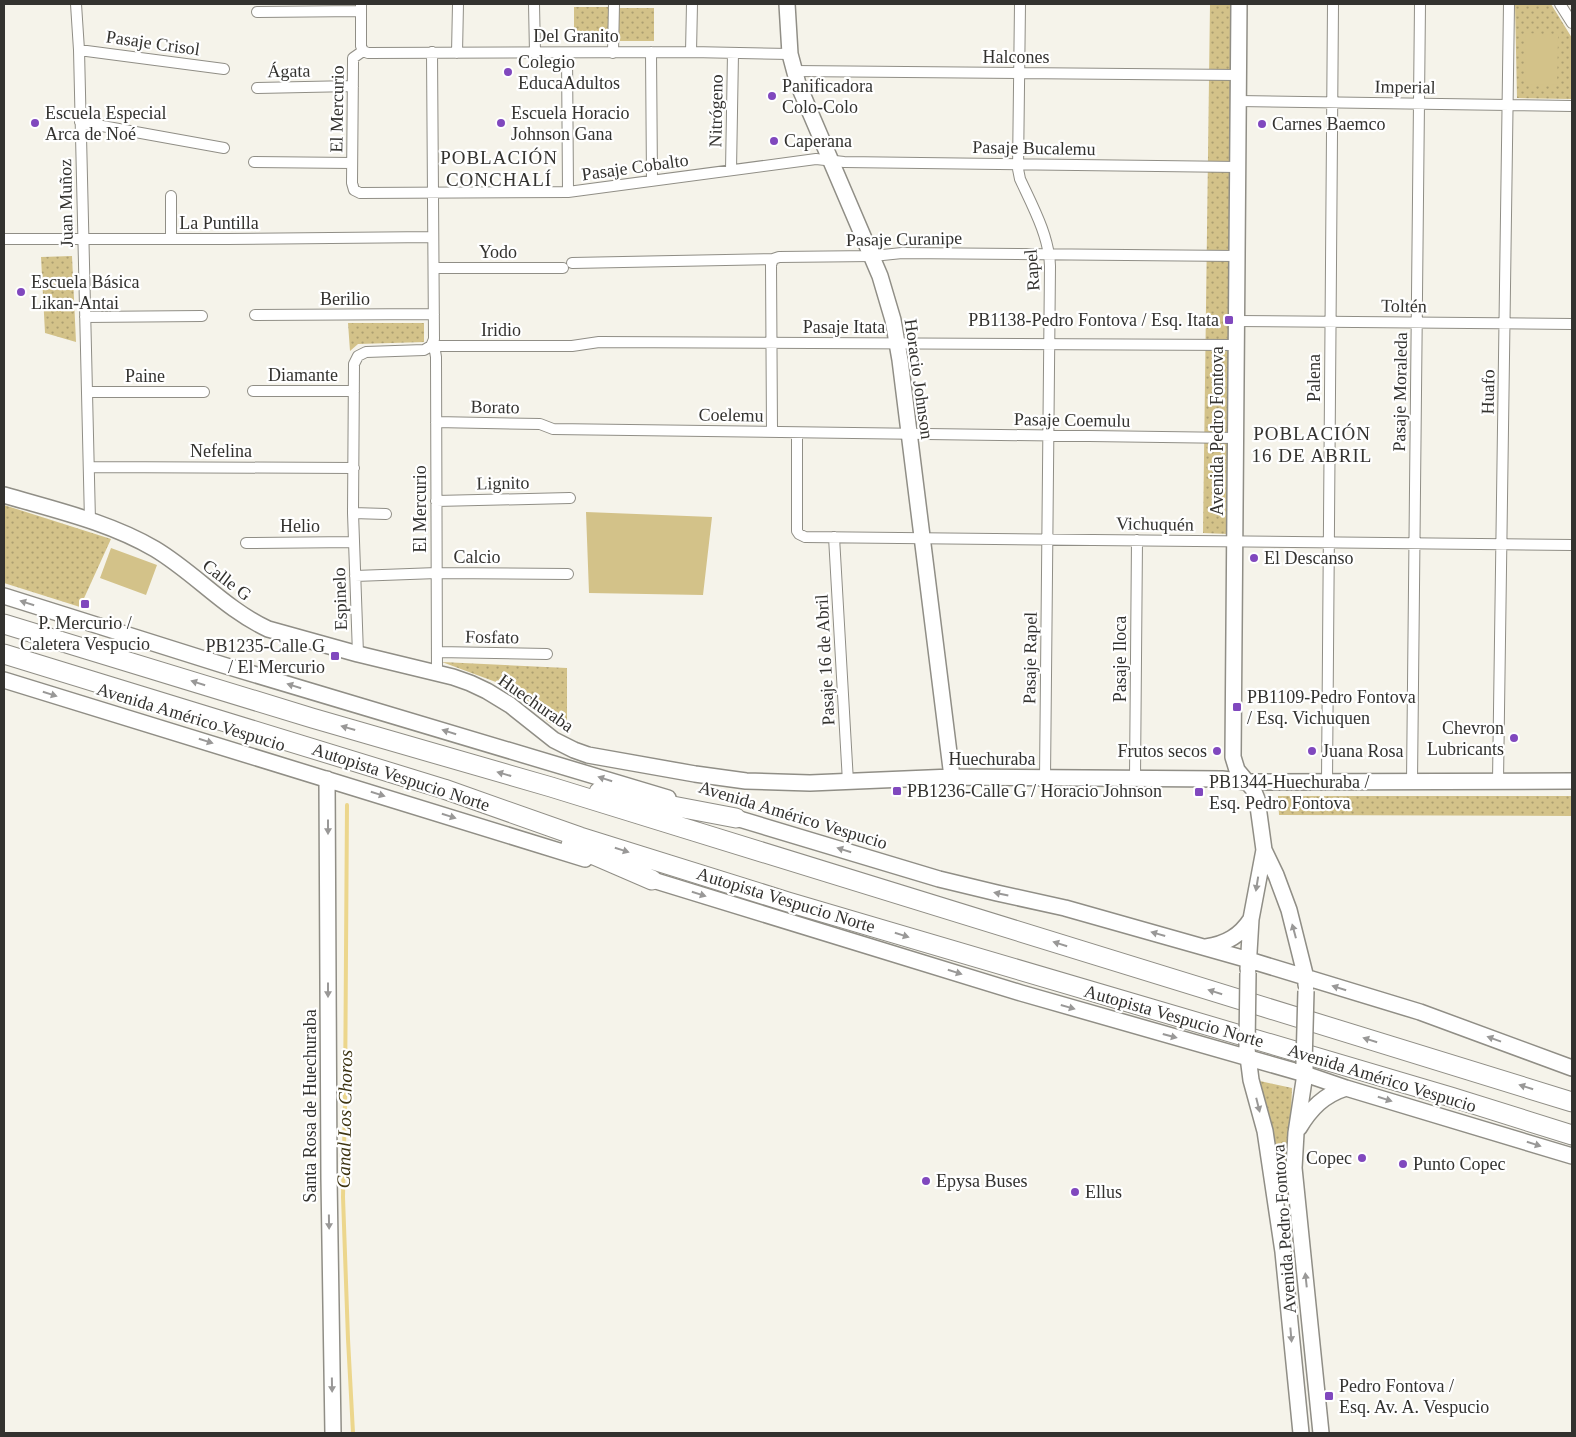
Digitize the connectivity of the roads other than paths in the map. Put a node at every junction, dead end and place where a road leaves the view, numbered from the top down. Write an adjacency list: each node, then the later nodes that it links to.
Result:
1 (76, 4): 16 (street, Juan Muñoz)
2 (458, 4): 23 (street)
3 (534, 4): 24 (street)
4 (614, 4): 20 (street)
5 (692, 4): 22 (street)
6 (787, 4): 26 (main road, Horacio Johnson)
7 (1020, 4): 29 (street, Rapel)
8 (1239, 4): 30 (main road, Avenida Pedro Fontova)
9 (1333, 4): 34 (street, Palena)
10 (1420, 4): 35 (street, Pasaje Moraleda)
11 (1510, 4): 36 (street, Huafo)
12 (1560, 4): 15 (street)
13 (361, 8): 14 (street); 17 (street, El Mercurio)
14 (257, 12)
15 (1572, 23)
16 (79, 50): 27 (street, Pasaje Crisol); 38 (street, Juan Muñoz)
17 (363, 51): 18 (street, Del Granito); 31 (street, El Mercurio)
18 (432, 52): 23 (street, Del Granito); 48 (street, El Mercurio)
19 (567, 52): 20 (street, Del Granito); 24 (street, Del Granito); 49 (street)
20 (613, 52): 21 (street, Del Granito)
21 (651, 52): 22 (street, Del Granito); 46 (street)
22 (691, 52): 25 (street, Del Granito)
23 (457, 53): 24 (street, Del Granito)
24 (535, 53)
25 (733, 53): 26 (street, Del Granito); 45 (street, Nitrógeno)
26 (790, 54): 28 (main road, Horacio Johnson)
27 (224, 69)
28 (794, 71): 29 (street, Halcones); 40 (main road, Horacio Johnson)
29 (1019, 73): 30 (street, Halcones); 43 (street, Rapel)
30 (1238, 75): 33 (main road, Avenida Pedro Fontova)
31 (352, 86): 32 (street, Ágata); 42 (street, El Mercurio)
32 (257, 88)
33 (1238, 100): 34 (street, Imperial); 44 (main road, Avenida Pedro Fontova)
34 (1332, 102): 35 (street, Imperial); 66 (street, Palena)
35 (1419, 104): 36 (street, Imperial); 67 (street, Pasaje Moraleda)
36 (1508, 105): 37 (street, Imperial); 68 (street, Huafo)
37 (1572, 106)
38 (80, 122): 39 (street); 53 (street, Juan Muñoz)
39 (224, 148)
40 (830, 160): 43 (street, Pasaje Bucalemu); 45 (street, Pasaje Cobalto); 56 (main road, Horacio Johnson)
41 (254, 162): 42 (street)
42 (352, 163): 47 (street, El Mercurio)
43 (1018, 164): 44 (street, Pasaje Bucalemu); 55 (street, Rapel)
44 (1238, 167): 57 (main road, Avenida Pedro Fontova)
45 (731, 170): 46 (street, Pasaje Cobalto)
46 (652, 181): 49 (street, Pasaje Cobalto)
47 (354, 190): 48 (street, Pasaje Cobalto)
48 (433, 192): 49 (street, Pasaje Cobalto); 51 (street, El Mercurio)
49 (568, 192)
50 (171, 196): 54 (street)
51 (434, 237): 54 (street, La Puntilla); 60 (street, El Mercurio)
52 (4, 239): 53 (street, La Puntilla)
53 (83, 239): 54 (street, La Puntilla); 64 (street, Juan Muñoz)
54 (171, 239)
55 (1050, 255): 56 (street, Pasaje Curanipe); 57 (street, Pasaje Curanipe); 72 (street, Rapel)
56 (872, 256): 58 (street, Pasaje Curanipe); 71 (main road, Horacio Johnson)
57 (1237, 256): 65 (main road, Avenida Pedro Fontova)
58 (773, 259): 59 (street, Pasaje Curanipe); 70 (street)
59 (567, 265): 60 (street, Yodo)
60 (434, 268): 61 (street, El Mercurio)
61 (434, 314): 62 (street, Berilio); 74 (street, El Mercurio)
62 (256, 315)
63 (202, 316): 64 (street)
64 (85, 317): 78 (street, Juan Muñoz)
65 (1236, 321): 66 (street, Toltén); 73 (main road, Avenida Pedro Fontova)
66 (1331, 322): 67 (street, Toltén); 101 (street, Palena)
67 (1417, 323): 68 (street, Toltén); 103 (street, Pasaje Moraleda)
68 (1505, 324): 69 (street, Toltén); 104 (street, Huafo)
69 (1572, 324)
70 (772, 343): 71 (street, Pasaje Itata); 75 (street, Pasaje Itata); 82 (street)
71 (897, 343): 72 (street, Pasaje Itata); 84 (main road, Horacio Johnson)
72 (1050, 344): 73 (street, Pasaje Itata); 85 (street, Rapel)
73 (1236, 345): 86 (main road, Avenida Pedro Fontova)
74 (431, 346): 75 (street, Iridio); 77 (street); 80 (street, El Mercurio)
75 (572, 346)
76 (253, 391): 77 (street, Diamante)
77 (354, 391): 88 (street)
78 (87, 392): 79 (street, Paine); 87 (street, Juan Muñoz)
79 (204, 392)
80 (436, 422): 81 (street, Borato); 91 (street, El Mercurio)
81 (553, 429): 82 (street, Coelemu)
82 (772, 432): 83 (street, Coelemu)
83 (797, 433): 84 (street, Coelemu); 95 (street, Vichuquén)
84 (909, 435): 85 (street, Pasaje Coemulu); 96 (main road, Horacio Johnson)
85 (1049, 436): 86 (street, Pasaje Coemulu); 97 (street, Rapel)
86 (1235, 438): 99 (main road, Avenida Pedro Fontova)
87 (88, 467): 88 (street, Nefelina); 94 (street, Juan Muñoz)
88 (354, 468): 92 (street)
89 (4, 495): 94 (main road, Calle G)
90 (570, 498): 91 (street, Lignito)
91 (436, 501): 106 (street, El Mercurio)
92 (353, 513): 93 (street); 100 (street)
93 (386, 514)
94 (90, 521): 113 (main road, Calle G)
95 (834, 537): 96 (street, Vichuquén); 123 (street, Pasaje 16 de Abril)
96 (922, 538): 97 (street, Vichuquén); 117 (main road, Horacio Johnson)
97 (1048, 540): 98 (street, Vichuquén); 118 (street, Pasaje Rapel)
98 (1137, 540): 99 (street, Vichuquén); 119 (street, Pasaje Iloca)
99 (1235, 541): 101 (street, Vichuquén); 124 (main road, Avenida Pedro Fontova)
100 (354, 542): 102 (street, Helio); 108 (street, Espinelo)
101 (1329, 542): 103 (street, Vichuquén); 125 (street, Palena)
102 (246, 543)
103 (1415, 543): 104 (street, Vichuquén); 126 (street, Pasaje Moraleda)
104 (1502, 544): 105 (street, Vichuquén); 121 (street, Huafo)
105 (1572, 545)
106 (437, 573): 107 (street, Calcio); 108 (street, Calcio); 111 (street, El Mercurio)
107 (568, 574)
108 (355, 576): 113 (street, Espinelo)
109 (4, 596): 129 (main road, Avenida Américo Vespucio, one-way to 109)
110 (4, 624): 127 (highway, Autopista Vespucio Norte, one-way to 110)
111 (437, 652): 114 (street, Fosfato); 115 (street, El Mercurio)
112 (4, 654): 128 (highway, Autopista Vespucio Norte)
113 (358, 654): 115 (main road, Calle G)
114 (546, 654)
115 (437, 673): 123 (main road, Huechuraba)
116 (4, 680): 120 (main road, Avenida Américo Vespucio, one-way to 120)
117 (952, 777): 118 (main road, Huechuraba); 123 (main road, Huechuraba)
118 (1045, 778): 119 (main road, Huechuraba)
119 (1135, 778): 124 (main road, Huechuraba)
120 (328, 779): 131 (main road, Avenida Américo Vespucio, one-way to 131); 144 (main road, Santa Rosa de Huechuraba, one-way to 144)
121 (1498, 781): 122 (main road, Huechuraba); 126 (main road, Huechuraba)
122 (1572, 781)
123 (848, 782)
124 (1247, 782): 125 (main road, Huechuraba); 130 (main road, Avenida Pedro Fontova)
125 (1327, 782): 126 (main road, Huechuraba)
126 (1412, 782)
127 (551, 787): 129 (highway); 140 (highway, Autopista Vespucio Norte, one-way to 127)
128 (444, 789): 131 (highway); 142 (highway, Autopista Vespucio Norte, one-way to 142)
129 (736, 818): 133 (main road, Avenida Américo Vespucio, one-way to 129)
130 (1264, 850): 132 (main road, Avenida Pedro Fontova, one-way to 132); 135 (main road, Avenida Pedro Fontova, one-way to 130)
131 (652, 880): 136 (main road, Avenida Américo Vespucio, one-way to 136)
132 (1252, 919): 133 (main road); 134 (main road, Avenida Pedro Fontova)
133 (1205, 947): 134 (main road, Avenida Américo Vespucio)
134 (1249, 967): 135 (main road, Avenida Américo Vespucio); 136 (main road, Avenida Pedro Fontova, bridge)
135 (1306, 985): 137 (main road, Avenida Américo Vespucio, one-way to 135); 138 (main road, Avenida Pedro Fontova, bridge)
136 (1248, 1052): 138 (main road, Avenida Américo Vespucio); 145 (main road, Avenida Pedro Fontova, one-way to 145)
137 (1572, 1068)
138 (1305, 1069): 139 (main road, Avenida Américo Vespucio); 141 (main road, Avenida Pedro Fontova)
139 (1346, 1088): 141 (main road); 143 (main road, Avenida Américo Vespucio, one-way to 143)
140 (1572, 1102)
141 (1296, 1133): 146 (main road, Avenida Pedro Fontova, one-way to 141)
142 (1572, 1135)
143 (1572, 1156)
144 (333, 1433)
145 (1301, 1433)
146 (1320, 1433)

